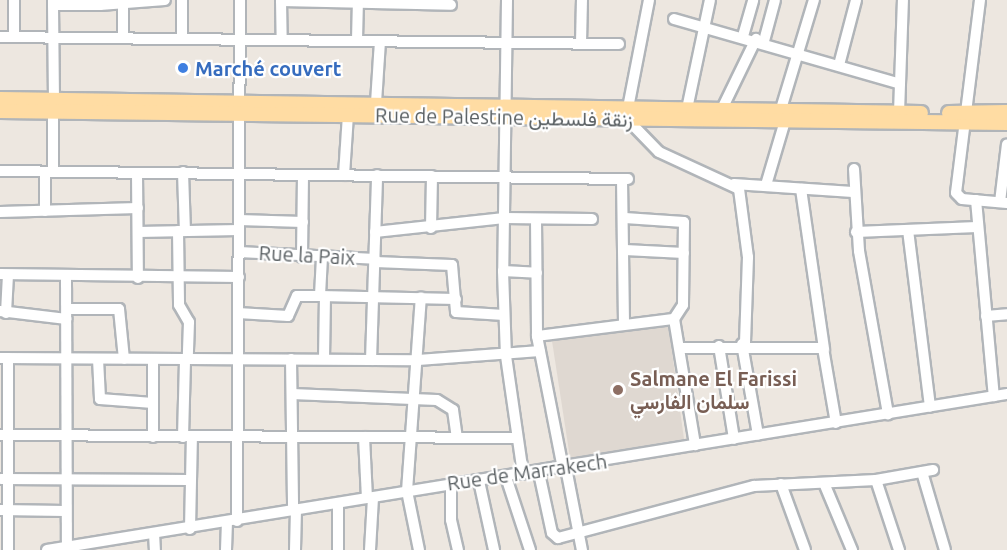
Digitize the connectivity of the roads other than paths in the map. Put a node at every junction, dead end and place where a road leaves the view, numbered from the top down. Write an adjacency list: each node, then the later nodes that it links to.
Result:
1 (14, 0): 27 (street)
2 (165, 0): 15 (street)
3 (182, 0): 29 (street)
4 (240, 0): 30 (street)
5 (507, 0): 35 (street)
6 (582, 0): 36 (street)
7 (649, 0): 50 (street)
8 (710, 0): 23 (street)
9 (753, 0): 25 (street)
10 (776, 0): 33 (street)
11 (814, 0): 38 (street)
12 (856, 0): 39 (street)
13 (903, 0): 40 (street)
14 (980, 0): 54 (street)
15 (141, 1): 20 (street)
16 (281, 1): 18 (street); 31 (street)
17 (100, 2): 19 (street); 20 (street)
18 (358, 2): 21 (street); 32 (street)
19 (53, 3): 24 (street)
20 (123, 3): 28 (street)
21 (451, 5)
22 (674, 19): 23 (street)
23 (703, 26): 25 (street); 45 (street)
24 (52, 36): 27 (street); 28 (street); 43 (street)
25 (743, 36): 33 (street)
26 (0, 37): 27 (street)
27 (14, 37)
28 (123, 37): 29 (street)
29 (182, 38): 30 (street)
30 (240, 39): 31 (street); 44 (street)
31 (282, 39): 32 (street)
32 (357, 40): 34 (street)
33 (760, 40): 38 (street); 46 (street)
34 (380, 41): 35 (street); 42 (street)
35 (506, 42): 36 (street); 48 (street)
36 (581, 43): 37 (street)
37 (619, 44)
38 (799, 51): 39 (street); 53 (street)
39 (839, 65): 40 (street)
40 (900, 84): 51 (street)
41 (0, 99): 43 (main road, Rue de Palestine زنقة فلسطين)
42 (376, 103): 44 (main road, Rue de Palestine زنقة فلسطين); 48 (main road, Rue de Palestine زنقة فلسطين)
43 (53, 106): 44 (main road, Rue de Palestine زنقة فلسطين); 47 (main road, Rue de Palestine زنقة فلسطين); 59 (street)
44 (240, 107): 52 (main road, Rue de Palestine زنقة فلسطين); 62 (street)
45 (687, 109): 46 (main road, Rue de Palestine زنقة فلسطين); 50 (main road, Rue de Palestine زنقة فلسطين)
46 (722, 109): 53 (main road, Rue de Palestine زنقة فلسطين)
47 (0, 111)
48 (506, 111): 50 (main road, Rue de Palestine زنقة فلسطين); 52 (main road, Rue de Palestine زنقة فلسطين); 67 (street)
49 (1007, 112): 54 (main road, Rue de Palestine زنقة فلسطين)
50 (626, 113): 53 (main road, Rue de Palestine زنقة فلسطين); 68 (street)
51 (899, 113): 53 (main road, Rue de Palestine زنقة فلسطين); 54 (main road, Rue de Palestine زنقة فلسطين)
52 (348, 114): 64 (street)
53 (783, 115): 54 (main road, Rue de Palestine زنقة فلسطين); 69 (street)
54 (966, 118): 55 (main road, Rue de Palestine زنقة فلسطين); 72 (street)
55 (1007, 123)
56 (1007, 144): 73 (street)
57 (855, 169): 71 (street)
58 (0, 171): 59 (street)
59 (49, 171): 61 (street); 75 (street)
60 (183, 172): 61 (street); 62 (street); 86 (street)
61 (137, 173): 74 (street)
62 (239, 173): 63 (street); 82 (street)
63 (303, 175): 64 (street); 81 (street)
64 (344, 175): 65 (street)
65 (377, 175): 66 (street); 88 (street)
66 (432, 177): 67 (street); 84 (street)
67 (504, 177): 77 (street); 78 (street)
68 (734, 184): 69 (street); 116 (street)
69 (766, 185): 70 (street)
70 (801, 189): 71 (street); 119 (street)
71 (854, 192): 89 (street)
72 (976, 200): 73 (street); 83 (street)
73 (1004, 202)
74 (138, 208): 75 (street); 87 (street)
75 (45, 211): 76 (street)
76 (0, 212)
77 (504, 218): 79 (street); 84 (street); 96 (street)
78 (624, 218): 90 (street); 92 (street)
79 (536, 219): 80 (street); 97 (street)
80 (592, 219)
81 (303, 222): 82 (street); 93 (street)
82 (239, 225): 86 (street); 91 (street)
83 (977, 227): 85 (street); 112 (street)
84 (431, 228): 88 (street)
85 (908, 230): 89 (street); 139 (street)
86 (181, 231): 87 (street); 100 (street)
87 (138, 232): 102 (street)
88 (375, 232): 95 (street)
89 (856, 232): 140 (street)
90 (625, 250): 92 (street); 114 (street)
91 (239, 252): 93 (street, Rue la Paix); 99 (street)
92 (684, 253): 113 (street)
93 (302, 257): 94 (street, Rue la Paix)
94 (322, 257): 95 (street, Rue la Paix); 103 (street)
95 (375, 260): 104 (street); 106 (street, Rue la Paix)
96 (502, 271): 97 (street); 111 (street)
97 (537, 273): 115 (street)
98 (4, 275): 101 (street); 107 (street)
99 (239, 276): 100 (street); 108 (street)
100 (177, 277): 102 (street); 126 (street)
101 (66, 278): 102 (street); 109 (street)
102 (138, 278)
103 (323, 297): 104 (street); 108 (street); 129 (street)
104 (372, 298): 105 (street); 131 (street)
105 (421, 298): 106 (street); 132 (street)
106 (456, 299): 111 (street)
107 (3, 312): 109 (street)
108 (238, 313): 127 (street)
109 (67, 314): 123 (street); 125 (street)
110 (1007, 314): 112 (street)
111 (504, 315): 121 (street)
112 (986, 316): 135 (street)
113 (674, 319): 114 (street); 118 (street)
114 (624, 323): 115 (street)
115 (537, 336): 120 (street)
116 (743, 344): 117 (street); 119 (street); 144 (street)
117 (719, 346): 118 (street); 153 (street)
118 (682, 348): 154 (street)
119 (824, 349): 141 (street)
120 (540, 351): 121 (street); 155 (street)
121 (506, 356): 132 (street); 152 (street)
122 (4, 358): 123 (street); 137 (street)
123 (68, 359): 124 (street); 145 (street)
124 (98, 359): 125 (street); 138 (street)
125 (124, 359): 130 (street)
126 (187, 359): 127 (street); 130 (street); 148 (street)
127 (238, 359): 128 (street); 146 (street)
128 (291, 359): 129 (street); 133 (street)
129 (324, 359): 131 (street)
130 (153, 360): 138 (street)
131 (371, 360): 132 (street)
132 (418, 360): 136 (street)
133 (292, 394): 136 (street); 143 (street)
134 (1007, 394): 135 (street, Rue de Marrakech)
135 (994, 396): 139 (street, Rue de Marrakech)
136 (414, 398): 147 (street); 150 (street)
137 (4, 400): 142 (street)
138 (153, 403): 151 (street)
139 (930, 407): 140 (street, Rue de Marrakech)
140 (888, 414): 141 (street, Rue de Marrakech)
141 (836, 423): 144 (street, Rue de Marrakech)
142 (4, 435): 145 (street); 161 (street)
143 (290, 435): 146 (street); 149 (street); 174 (street)
144 (758, 435): 153 (street, Rue de Marrakech)
145 (66, 436): 151 (street); 162 (street)
146 (238, 436): 148 (street); 175 (street)
147 (410, 436): 149 (street); 150 (street); 169 (street)
148 (187, 437): 151 (street); 163 (street)
149 (364, 437): 170 (street)
150 (457, 437): 152 (street)
151 (153, 438)
152 (517, 438): 159 (street)
153 (734, 439): 154 (street, Rue de Marrakech)
154 (695, 445): 155 (street, Rue de Marrakech)
155 (564, 469): 157 (street, Rue de Marrakech); 178 (street)
156 (933, 470): 158 (street)
157 (539, 472): 159 (street, Rue de Marrakech); 178 (street)
158 (922, 472): 164 (street); 195 (street)
159 (523, 474): 160 (street, Rue de Marrakech)
160 (506, 477): 165 (street, Rue de Marrakech); 190 (street)
161 (3, 479): 162 (street); 172 (street)
162 (64, 480): 163 (street); 173 (street)
163 (190, 480): 176 (street)
164 (876, 480): 166 (street); 194 (street)
165 (479, 481): 167 (street, Rue de Marrakech); 189 (street)
166 (824, 483): 168 (street); 193 (street)
167 (452, 484): 169 (street, Rue de Marrakech); 188 (street)
168 (781, 484): 178 (street); 192 (street)
169 (407, 491): 170 (street, Rue de Marrakech); 187 (street)
170 (370, 498): 171 (street, Rue de Marrakech); 186 (street)
171 (338, 503): 174 (street, Rue de Marrakech); 185 (street)
172 (4, 510): 173 (street); 180 (street)
173 (65, 511): 179 (street)
174 (294, 511): 175 (street, Rue de Marrakech); 184 (street)
175 (232, 522): 176 (street, Rue de Marrakech); 183 (street)
176 (190, 529): 177 (street, Rue de Marrakech)
177 (154, 533): 179 (street, Rue de Marrakech); 182 (street)
178 (579, 535): 191 (street)
179 (67, 547): 181 (street, Rue de Marrakech)
180 (8, 550)
181 (50, 550)
182 (154, 550)
183 (226, 550)
184 (295, 550)
185 (338, 550)
186 (370, 550)
187 (419, 550)
188 (458, 550)
189 (494, 550)
190 (530, 550)
191 (582, 550)
192 (805, 550)
193 (852, 550)
194 (899, 550)
195 (945, 550)

